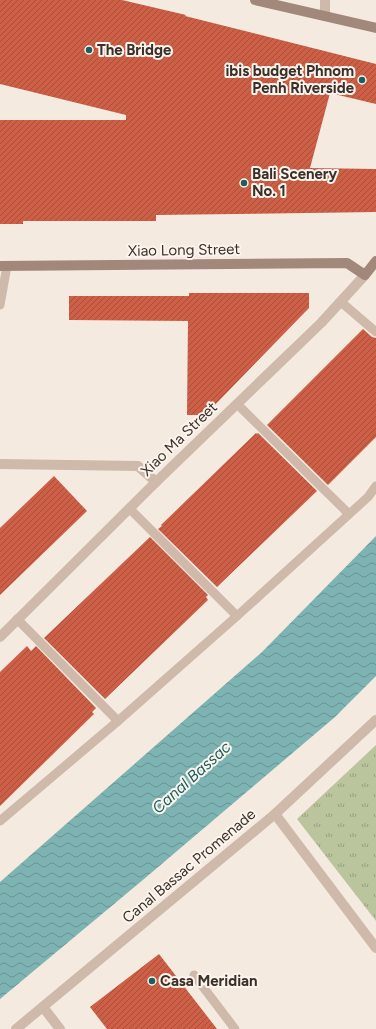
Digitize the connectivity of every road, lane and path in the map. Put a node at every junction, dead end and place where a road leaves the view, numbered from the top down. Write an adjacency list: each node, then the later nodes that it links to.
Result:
1 (255, 0): 3 (main road)
2 (325, 0): 3 (street)
3 (325, 16): 4 (main road)
4 (376, 28)
5 (376, 261): 7 (main road, Xiao Ma Street)
6 (4, 266): 7 (main road, Xiao Long Street); 9 (lane)
7 (365, 275): 8 (street, Xiao Ma Street)
8 (340, 302): 10 (lane); 11 (street, Xiao Ma Street)
9 (0, 305)
10 (376, 332)
11 (237, 404): 13 (street, Xiao Ma Street); 16 (lane)
12 (0, 464): 13 (street)
13 (156, 482): 15 (street, Xiao Ma Street)
14 (376, 486): 16 (lane)
15 (130, 509): 17 (lane); 18 (street, Xiao Ma Street)
16 (349, 514): 17 (lane)
17 (237, 616): 21 (lane)
18 (17, 619): 19 (street, Xiao Ma Street); 21 (lane)
19 (0, 637)
20 (376, 720): 22 (street, Canal Bassac Promenade)
21 (118, 721): 23 (lane)
22 (275, 814): 24 (street); 26 (street, Canal Bassac Promenade)
23 (0, 821)
24 (376, 948)
25 (194, 975): 29 (lane)
26 (42, 1007): 27 (street, Canal Bassac Promenade); 28 (street)
27 (16, 1029)
28 (60, 1029)
29 (235, 1029)

